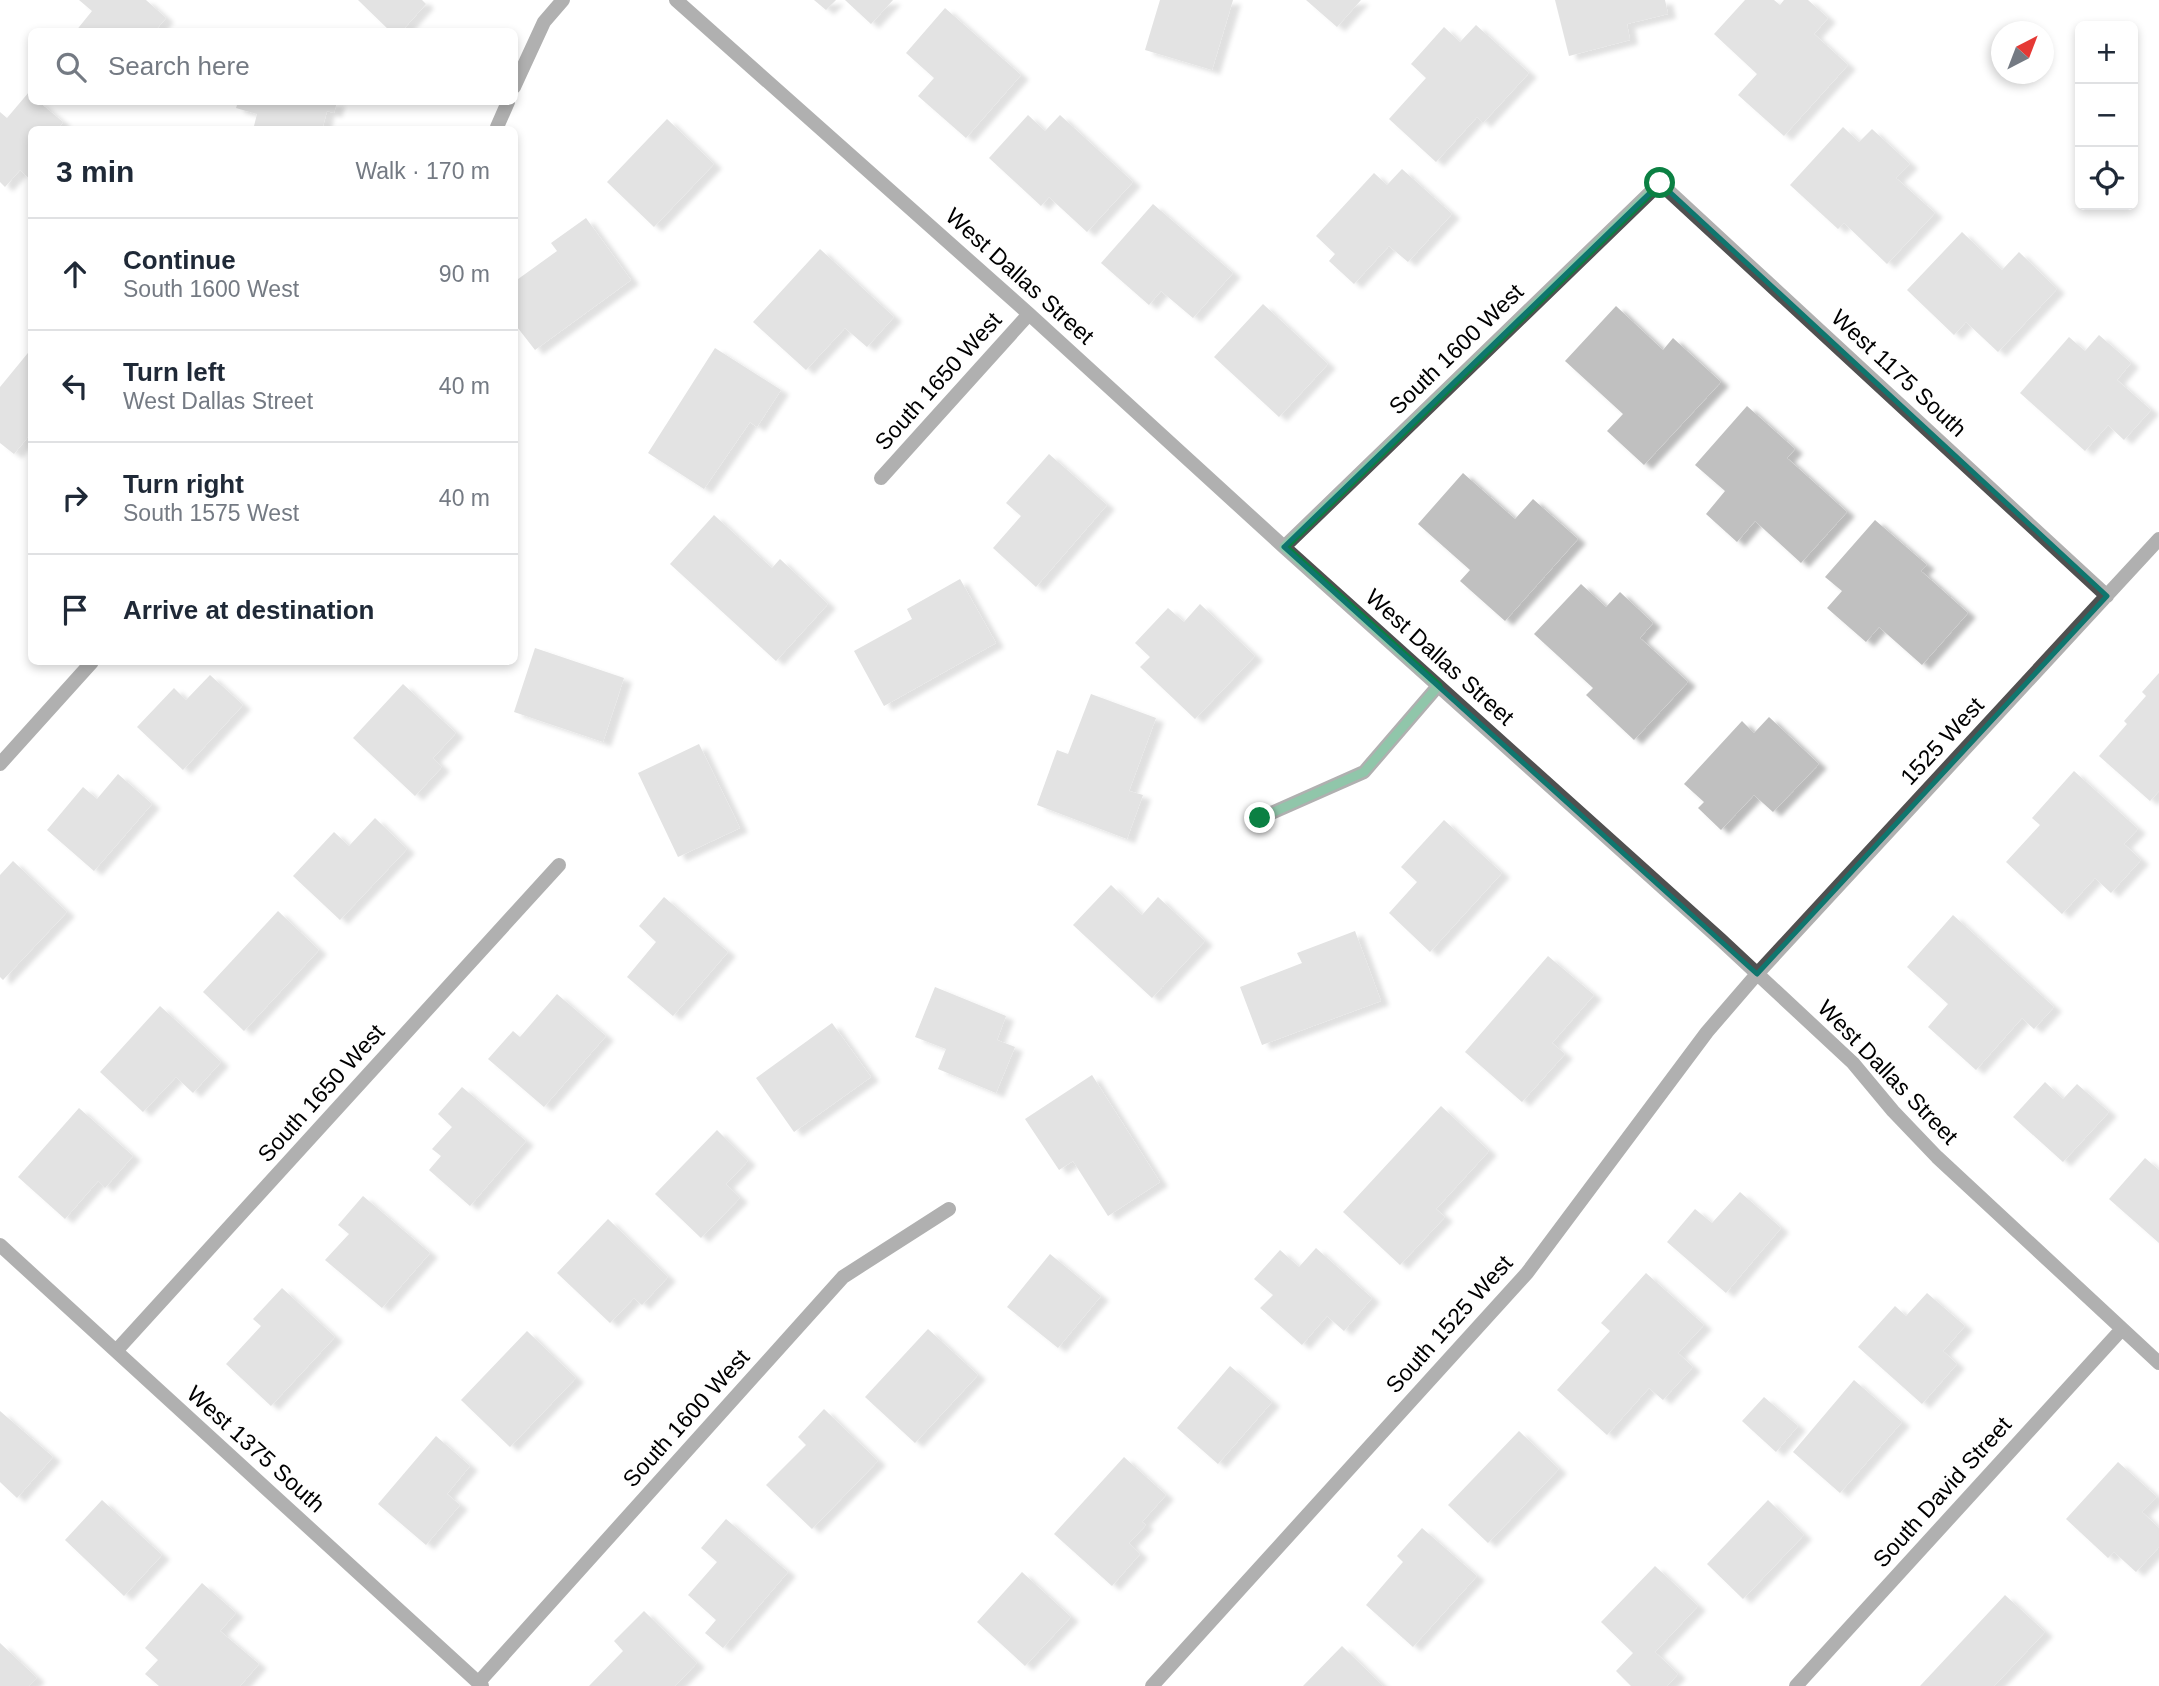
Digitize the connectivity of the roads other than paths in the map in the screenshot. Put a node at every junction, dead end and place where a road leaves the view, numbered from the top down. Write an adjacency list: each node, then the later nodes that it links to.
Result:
1 (562, 0): 3 (street)
2 (676, 0): 7 (street, West Dallas Street)
3 (518, 78)
4 (507, 105): 5 (street)
5 (497, 126)
6 (1660, 183): 10 (street, South 1600 West); 11 (street, West 1175 South)
7 (1029, 314): 8 (street, South 1650 West); 10 (street, West Dallas Street)
8 (881, 478)
9 (2159, 539): 11 (street, 1525 West)
10 (1284, 547): 13 (street, West Dallas Street)
11 (2107, 596): 17 (street, 1525 West)
12 (89, 665): 14 (street)
13 (1438, 686): 15 (street); 17 (street, West Dallas Street)
14 (0, 764)
15 (1260, 818)
16 (559, 865): 21 (street, South 1650 West)
17 (1757, 974): 20 (street, West Dallas Street); 24 (street, South 1525 West)
18 (949, 1209): 23 (street, South 1600 West)
19 (0, 1245): 21 (street, West 1375 South)
20 (2122, 1329): 22 (street, West Dallas Street); 25 (street, South David Street)
21 (116, 1351): 23 (street, West 1375 South)
22 (2159, 1363)
23 (480, 1684)
24 (1152, 1686)
25 (1796, 1686)

